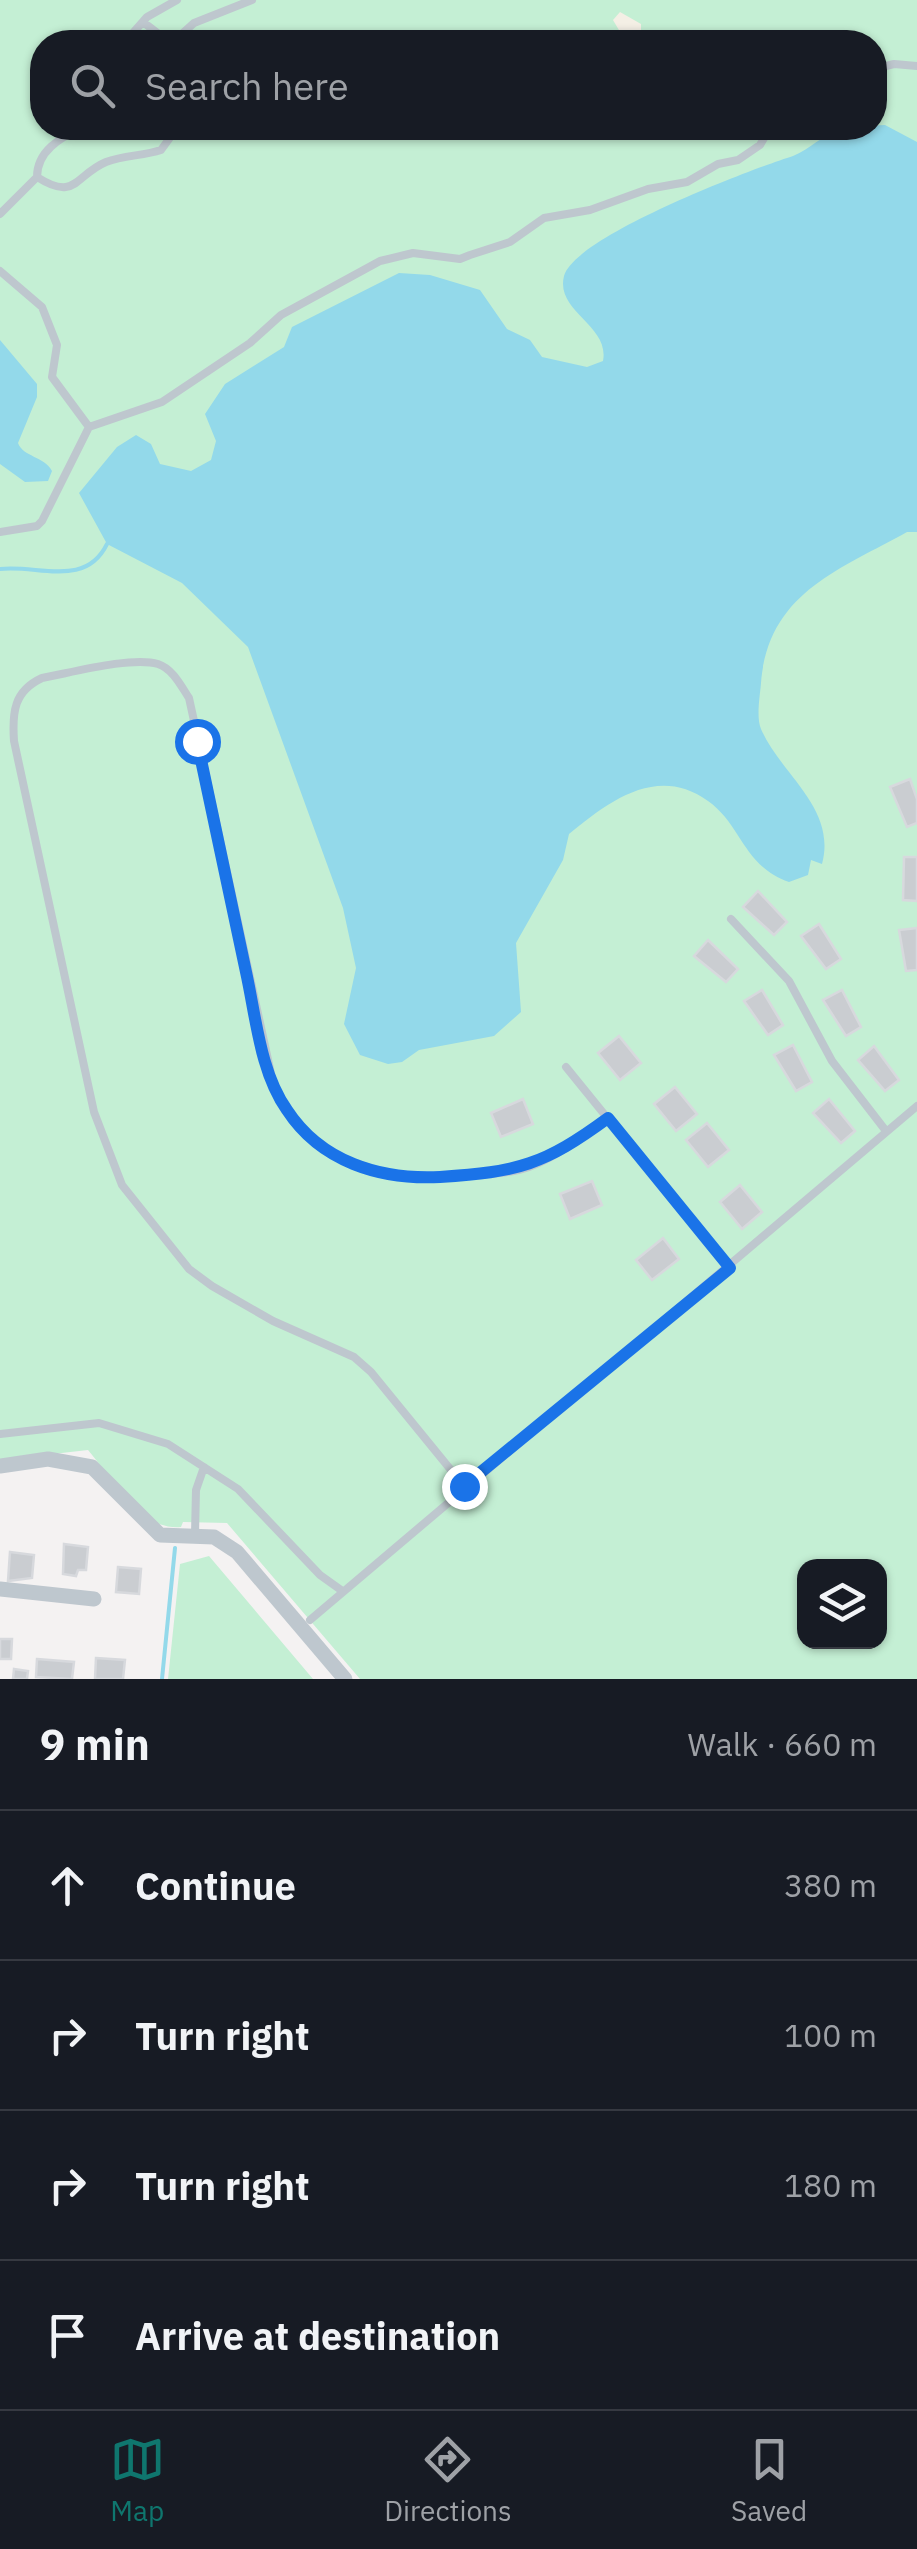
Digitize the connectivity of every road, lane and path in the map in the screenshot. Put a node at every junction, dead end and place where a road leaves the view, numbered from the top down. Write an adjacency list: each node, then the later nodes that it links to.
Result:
1 (177, 0): 3 (lane)
2 (252, 0): 6 (lane)
3 (143, 22): 4 (lane); 5 (lane)
4 (136, 30)
5 (154, 30)
6 (186, 30)
7 (887, 66): 8 (lane)
8 (917, 66)
9 (62, 140): 12 (lane)
10 (168, 140): 12 (lane)
11 (763, 140): 15 (lane)
12 (37, 177): 13 (lane)
13 (0, 214)
14 (0, 271): 15 (lane)
15 (89, 427): 16 (lane)
16 (0, 532)
17 (731, 920): 21 (lane)
18 (566, 1067): 20 (lane)
19 (917, 1106): 21 (lane)
20 (608, 1118): 22 (lane); 26 (lane)
21 (886, 1131): 22 (lane)
22 (730, 1268): 26 (lane)
23 (0, 1434): 25 (lane)
24 (0, 1466): 27 (street)
25 (204, 1466): 27 (lane); 29 (lane)
26 (464, 1486): 29 (lane)
27 (195, 1534): 32 (street)
28 (0, 1590): 30 (street)
29 (341, 1590): 31 (lane)
30 (94, 1599)
31 (310, 1620)
32 (344, 1679)

